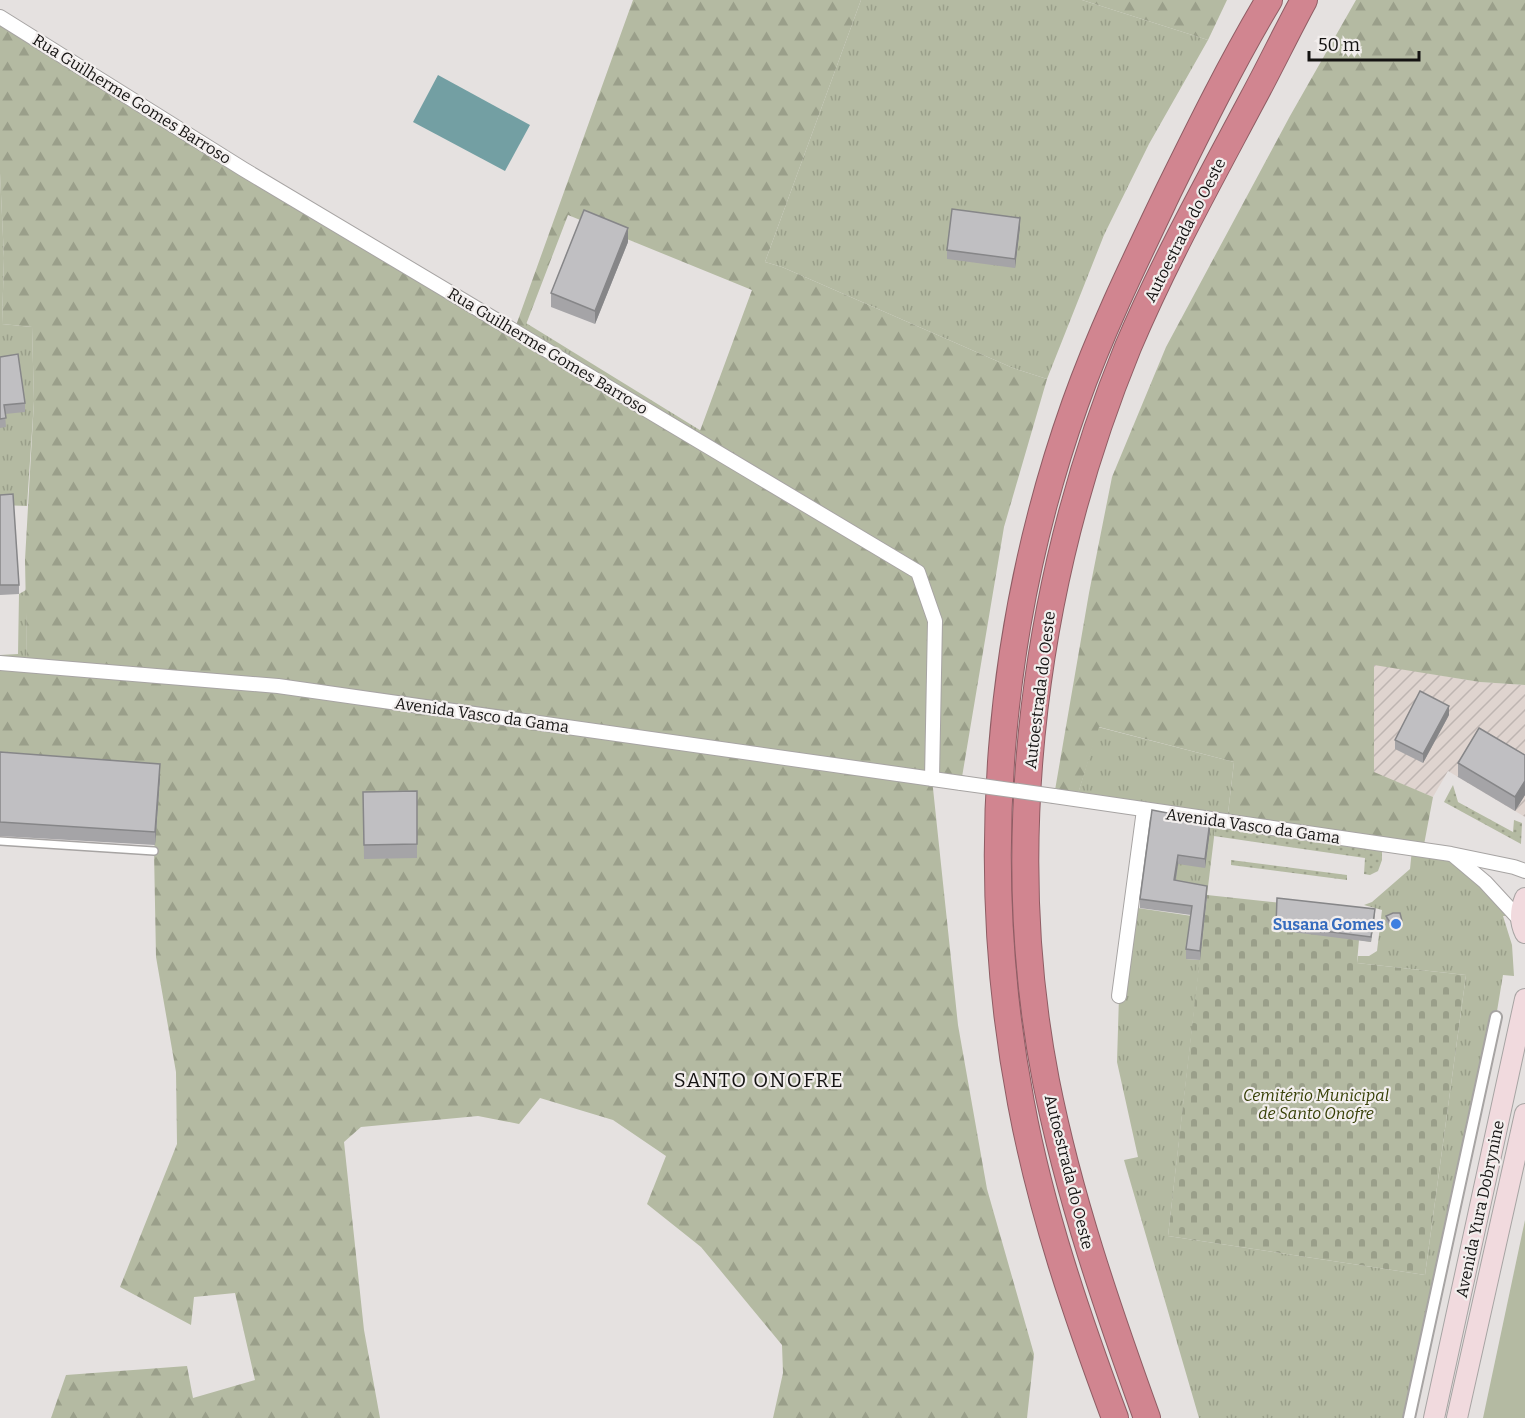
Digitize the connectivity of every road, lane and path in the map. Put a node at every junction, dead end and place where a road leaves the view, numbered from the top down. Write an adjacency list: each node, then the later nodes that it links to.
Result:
1 (1261, 0): 6 (highway)
2 (1269, 0): 6 (highway, Autoestrada do Oeste)
3 (1304, 0): 7 (highway, Autoestrada do Oeste)
4 (1319, 0): 7 (highway)
5 (0, 16): 9 (street, Rua Guilherme Gomes Barroso)
6 (1247, 37): 21 (highway, Autoestrada do Oeste)
7 (1253, 98): 22 (highway, Autoestrada do Oeste)
8 (0, 663): 9 (street, Avenida Vasco da Gama)
9 (932, 779): 10 (street, Avenida Vasco da Gama, bridge)
10 (1144, 810): 13 (street, Avenida Vasco da Gama); 17 (street)
11 (0, 841): 12 (lane)
12 (154, 851)
13 (1451, 854): 14 (street, Avenida Vasco da Gama); 16 (street)
14 (1525, 871)
15 (1525, 898): 16 (main road)
16 (1523, 927)
17 (1119, 996)
18 (1525, 999): 24 (main road, Avenida Yura Dobrynine)
19 (1496, 1017): 23 (street)
20 (1525, 1114): 25 (main road, Avenida Yura Dobrynine)
21 (1115, 1418)
22 (1147, 1418)
23 (1409, 1418)
24 (1434, 1418)
25 (1457, 1418)

